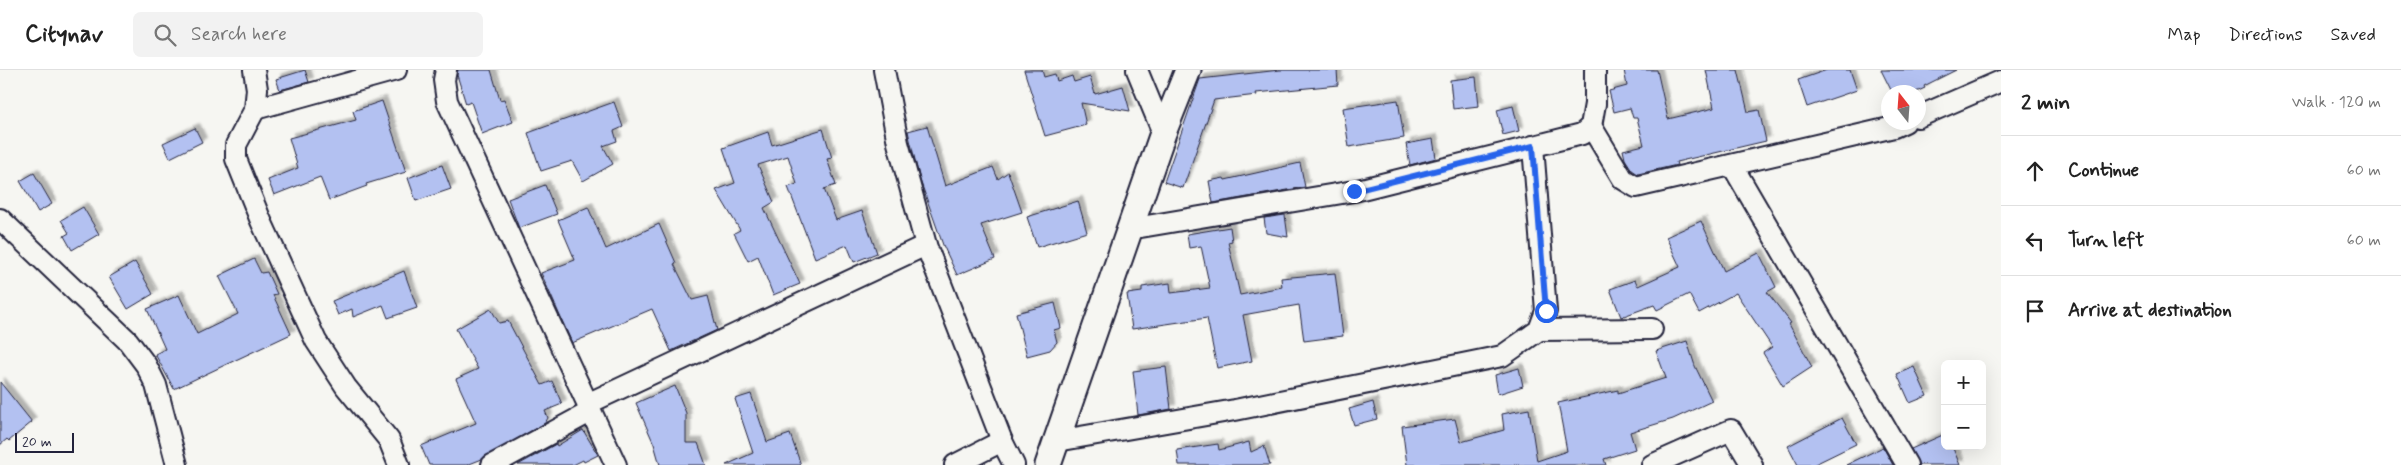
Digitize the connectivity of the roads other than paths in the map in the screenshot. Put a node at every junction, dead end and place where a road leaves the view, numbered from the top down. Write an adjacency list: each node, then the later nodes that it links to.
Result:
1 (254, 70): 9 (street)
2 (396, 70): 9 (street)
3 (446, 70): 21 (street)
4 (884, 70): 18 (street)
5 (1137, 70): 13 (street)
6 (1188, 70): 13 (street)
7 (1595, 70): 11 (street)
8 (2001, 82): 10 (street)
9 (255, 109): 25 (street)
10 (1926, 114)
11 (1591, 126): 14 (street); 15 (street)
12 (1881, 130): 15 (street)
13 (1163, 133): 17 (street)
14 (1533, 146): 17 (street); 20 (street)
15 (1732, 165): 33 (street)
16 (0, 219): 24 (street)
17 (1129, 229): 22 (street)
18 (926, 245): 21 (street); 23 (street)
19 (1652, 328): 20 (street)
20 (1539, 330): 22 (street)
21 (588, 408): 26 (street); 27 (street)
22 (1057, 440): 30 (street)
23 (1002, 441): 28 (street); 29 (street)
24 (177, 465)
25 (399, 465)
26 (492, 465)
27 (616, 465)
28 (956, 465)
29 (1014, 465)
30 (1048, 465)
31 (1652, 465): 32 (street)
32 (1752, 465)
33 (1907, 465)

